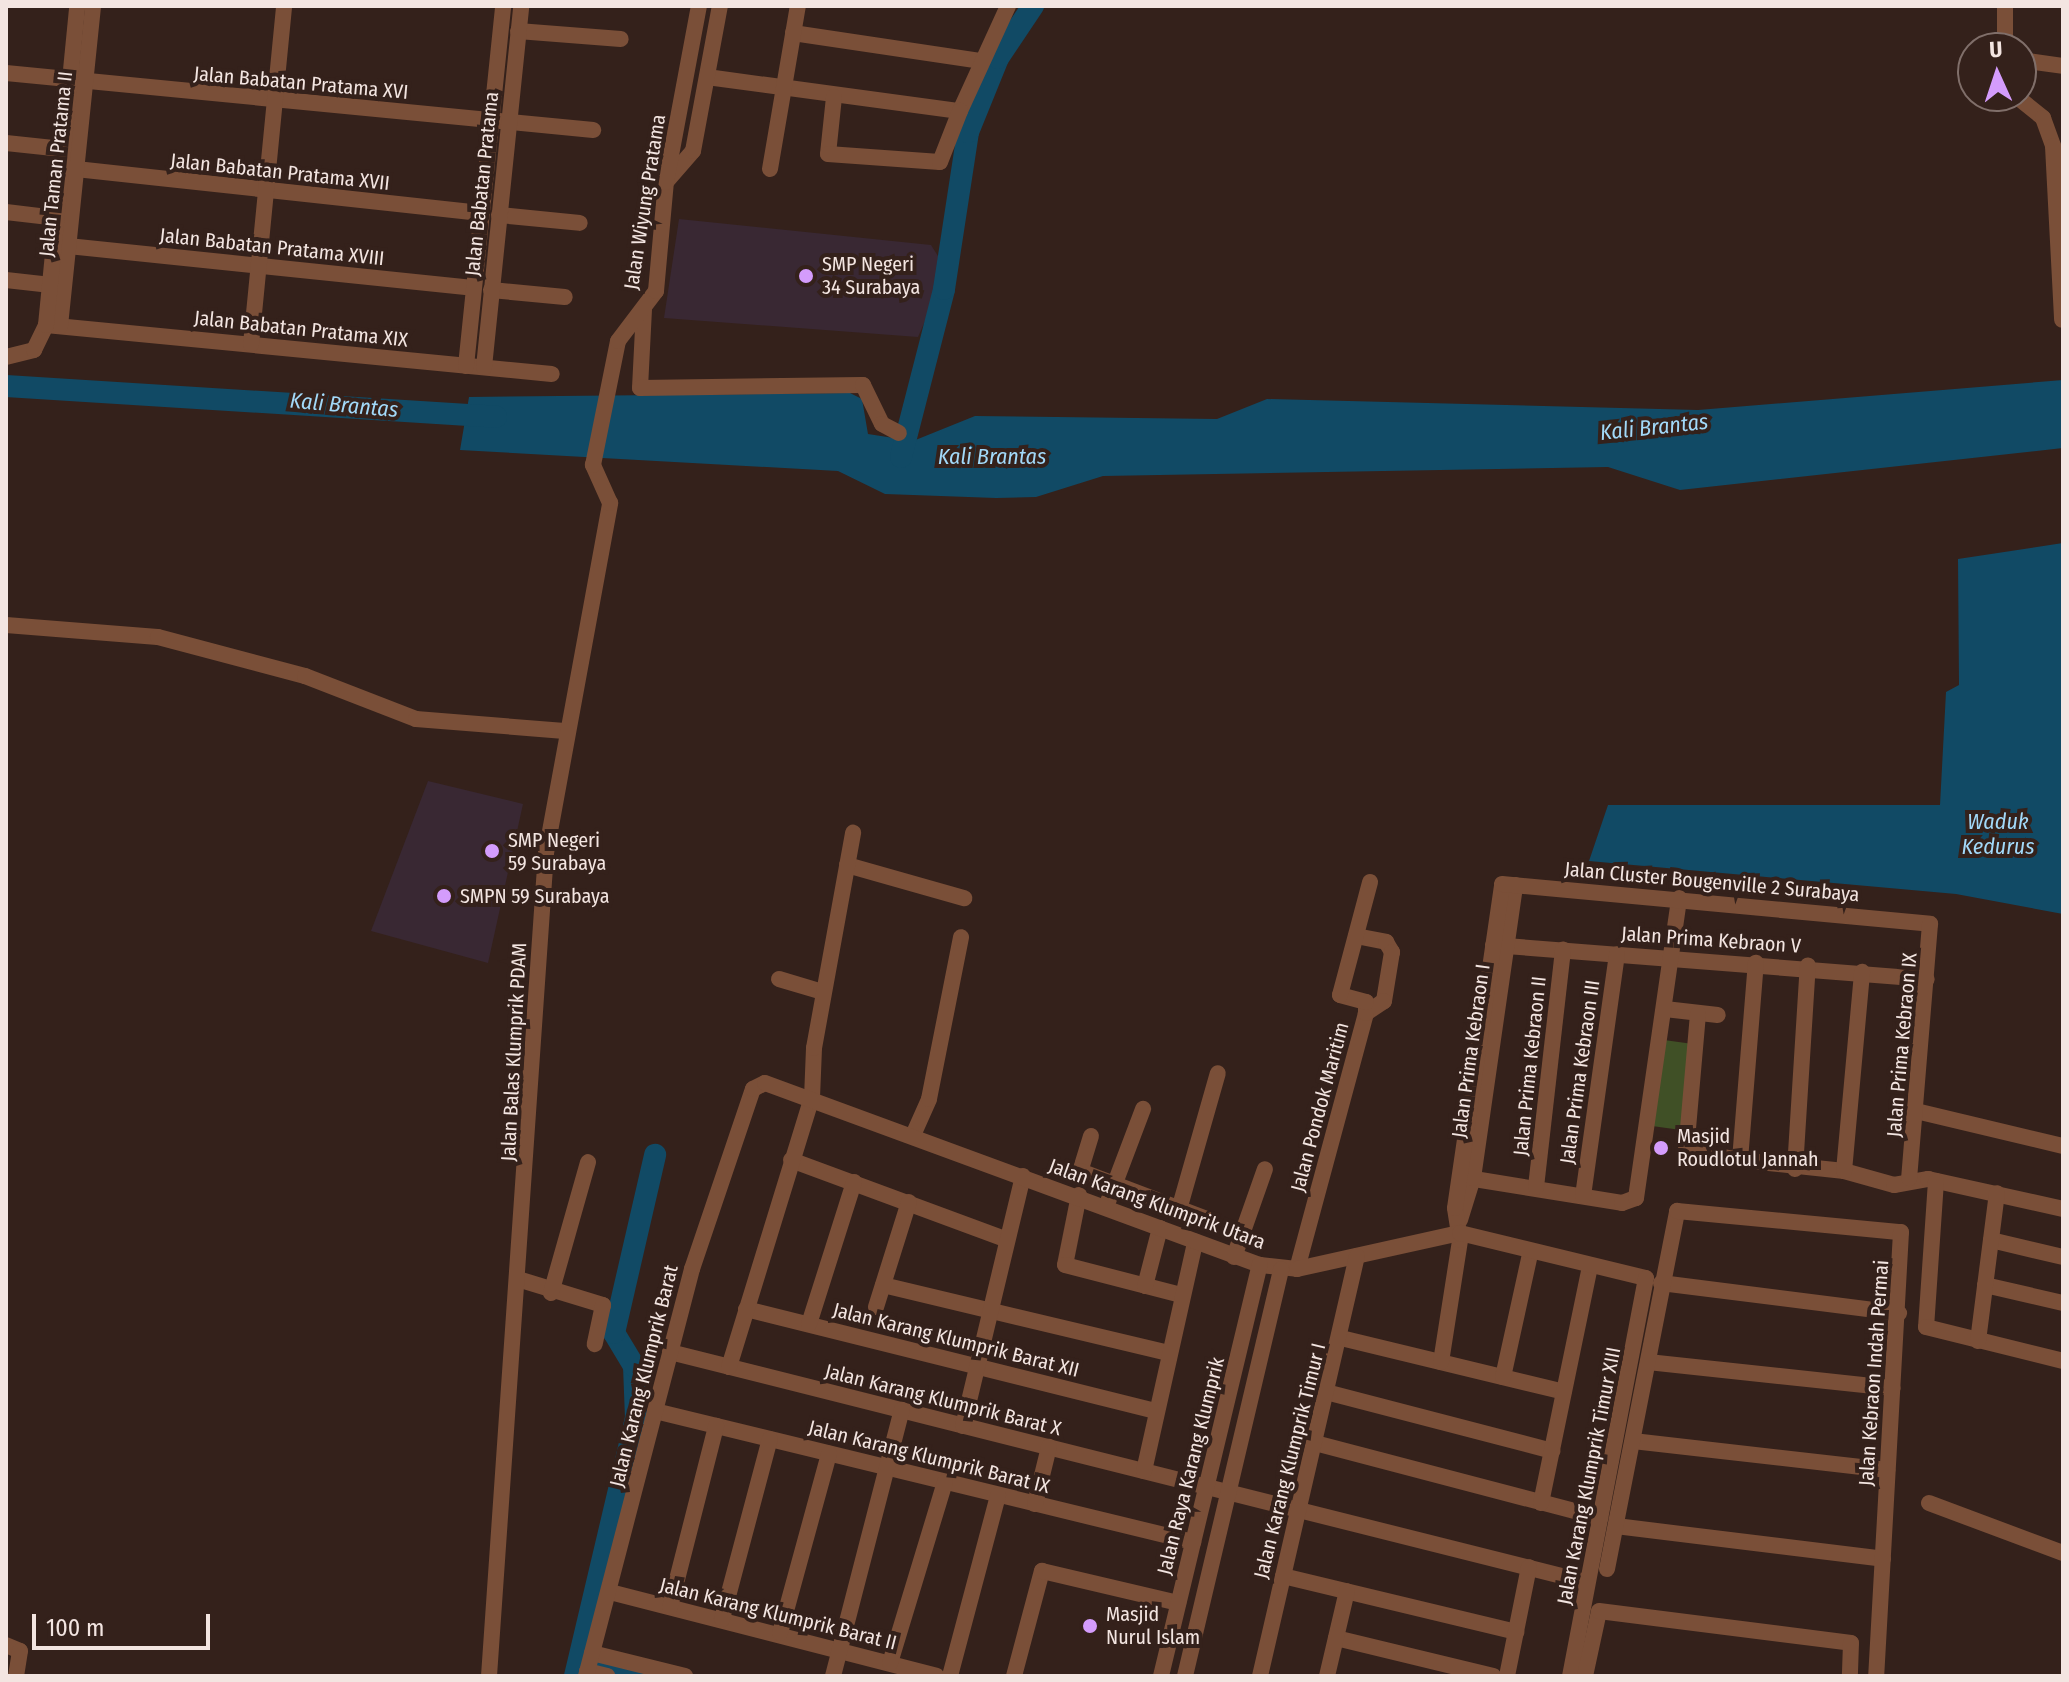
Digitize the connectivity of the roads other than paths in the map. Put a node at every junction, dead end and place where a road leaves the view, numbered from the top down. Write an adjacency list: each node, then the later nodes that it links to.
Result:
1 (77, 6): 20 (street, Jalan Taman Pratama II)
2 (93, 6): 20 (street, Jalan Taman Pratama II)
3 (281, 6): 23 (street)
4 (503, 6): 26 (street, Jalan Babatan Pratama)
5 (521, 6): 11 (street, Jalan Babatan Pratama)
6 (699, 6): 33 (street, Jalan Wiyung Pratama)
7 (720, 6): 19 (street)
8 (798, 6): 13 (street)
9 (1008, 6): 15 (street)
10 (2005, 6): 12 (street)
11 (518, 31): 14 (street); 27 (street, Jalan Babatan Pratama)
12 (2005, 32)
13 (793, 33): 15 (street); 21 (street)
14 (621, 39)
15 (980, 61): 24 (street)
16 (2037, 62): 17 (street)
17 (2063, 66)
18 (6, 73): 20 (street, Jalan Babatan Pratama XVI)
19 (707, 77): 21 (street); 33 (street)
20 (77, 81): 23 (street, Jalan Babatan Pratama XVI); 30 (street, Jalan Taman Pratama II); 31 (street, Jalan Taman Pratama II)
21 (783, 89): 22 (street); 32 (street)
22 (834, 97): 24 (street); 24 (street)
23 (275, 101): 26 (street, Jalan Babatan Pratama XVI); 34 (street)
24 (960, 111)
25 (2036, 112): 48 (street)
26 (490, 120): 27 (street, Jalan Babatan Pratama XVI); 36 (street, Jalan Babatan Pratama)
27 (508, 122): 28 (street, Jalan Babatan Pratama XVI); 37 (street, Jalan Babatan Pratama)
28 (593, 130)
29 (6, 143): 30 (street)
30 (63, 149): 38 (street, Jalan Taman Pratama II)
31 (76, 169): 34 (street, Jalan Babatan Pratama XVII); 40 (street, Jalan Taman Pratama II)
32 (770, 169)
33 (666, 182): 47 (street, Jalan Wiyung Pratama)
34 (266, 191): 36 (street, Jalan Babatan Pratama XVII); 41 (street)
35 (6, 212): 38 (street)
36 (481, 213): 44 (street, Jalan Babatan Pratama)
37 (499, 215): 39 (street); 45 (street, Jalan Babatan Pratama)
38 (56, 218): 43 (street, Jalan Taman Pratama II)
39 (580, 223)
40 (68, 246): 41 (street, Jalan Babatan Pratama XVIII); 43 (street, Jalan Taman Pratama II)
41 (259, 265): 44 (street, Jalan Babatan Pratama XVIII); 50 (street)
42 (6, 280): 43 (street)
43 (57, 286): 49 (street, Jalan Taman Pratama II)
44 (473, 288): 52 (street, Jalan Babatan Pratama)
45 (491, 290): 46 (street); 53 (street, Jalan Babatan Pratama)
46 (565, 297)
47 (644, 309): 55 (street, Jalan Wiyung Pratama); 56 (street)
48 (2062, 320)
49 (53, 325): 50 (street, Jalan Babatan Pratama XIX); 51 (street)
50 (251, 344): 52 (street, Jalan Babatan Pratama XIX)
51 (6, 357)
52 (466, 366): 53 (street, Jalan Babatan Pratama XIX)
53 (484, 367): 54 (street, Jalan Babatan Pratama XIX)
54 (552, 374)
55 (604, 391): 58 (street, Jalan Balas Klumprik PDAM)
56 (899, 433)
57 (6, 625): 58 (street)
58 (565, 731): 121 (street, Jalan Balas Klumprik PDAM)
59 (853, 833): 60 (street)
60 (847, 865): 63 (street); 77 (street)
61 (1370, 882): 66 (street, Jalan Pondok Maritim)
62 (1507, 886): 64 (street, Jalan Cluster Bougenville 2 Surabaya); 68 (street, Jalan Prima Kebraon I)
63 (964, 898)
64 (1679, 898): 65 (street, Jalan Cluster Bougenville 2 Surabaya); 71 (street)
65 (1924, 922): 76 (street, Jalan Prima Kebraon IX)
66 (1356, 936): 79 (street, Jalan Pondok Maritim); 79 (street)
67 (961, 937): 87 (street)
68 (1500, 946): 69 (street, Jalan Prima Kebraon V); 97 (street, Jalan Prima Kebraon I)
69 (1563, 950): 70 (street, Jalan Prima Kebraon V); 100 (street, Jalan Prima Kebraon II)
70 (1617, 954): 71 (street, Jalan Prima Kebraon V); 104 (street, Jalan Prima Kebraon III)
71 (1671, 958): 72 (street, Jalan Prima Kebraon V); 78 (street)
72 (1756, 963): 73 (street, Jalan Prima Kebraon V); 91 (street)
73 (1808, 965): 74 (street, Jalan Prima Kebraon V); 94 (street)
74 (1862, 972): 76 (street, Jalan Prima Kebraon V); 95 (street)
75 (779, 979): 77 (street)
76 (1927, 979): 86 (street, Jalan Prima Kebraon IX)
77 (823, 992): 84 (street)
78 (1665, 1009): 80 (street); 104 (street)
79 (1366, 1013): 118 (street, Jalan Pondok Maritim)
80 (1698, 1014): 81 (street); 91 (street)
81 (1718, 1015)
82 (1218, 1073): 106 (street)
83 (753, 1089): 84 (street, Jalan Karang Klumprik Utara); 137 (street, Jalan Karang Klumprik Barat)
84 (812, 1098): 87 (street, Jalan Karang Klumprik Utara); 90 (street)
85 (1143, 1109): 103 (street)
86 (1925, 1111): 89 (street); 98 (street, Jalan Prima Kebraon IX)
87 (918, 1122): 96 (street, Jalan Karang Klumprik Utara)
88 (1091, 1136): 103 (street)
89 (2063, 1146)
90 (791, 1160): 99 (street); 130 (street)
91 (1740, 1160): 94 (street)
92 (588, 1162): 126 (street)
93 (1265, 1169): 114 (street)
94 (1795, 1169): 95 (street)
95 (1844, 1171): 98 (street)
96 (1023, 1176): 102 (street, Jalan Karang Klumprik Utara); 111 (street)
97 (1468, 1177): 100 (street); 109 (street, Jalan Prima Kebraon I)
98 (1923, 1179): 101 (street); 135 (street)
99 (854, 1182): 105 (street); 133 (street)
100 (1536, 1187): 104 (street)
101 (1997, 1193): 107 (street); 112 (street)
102 (1079, 1195): 103 (street, Jalan Karang Klumprik Utara); 125 (street)
103 (1111, 1195): 106 (street); 110 (street, Jalan Karang Klumprik Utara)
104 (1583, 1196)
105 (909, 1202): 111 (street); 123 (street)
106 (1180, 1206): 108 (street)
107 (2063, 1209)
108 (1210, 1220)
109 (1460, 1227): 115 (street, Jalan Karang Klumprik Utara); 116 (street, Jalan Karang Klumprik Utara); 140 (street, Jalan Prima Kebraon I)
110 (1160, 1228): 113 (street, Jalan Karang Klumprik Utara); 125 (street)
111 (1005, 1239): 131 (street)
112 (1991, 1240): 117 (street); 124 (street)
113 (1195, 1242): 114 (street, Jalan Karang Klumprik Utara); 127 (street)
114 (1238, 1246): 119 (street, Jalan Karang Klumprik Utara)
115 (1530, 1254): 120 (street, Jalan Karang Klumprik Utara); 144 (street)
116 (1357, 1256): 118 (street, Jalan Karang Klumprik Utara); 134 (street, Jalan Karang Klumprik Timur I)
117 (2063, 1257)
118 (1295, 1260): 119 (street, Jalan Karang Klumprik Utara); 164 (street, Jalan Raya Karang Klumprik)
119 (1260, 1265): 163 (street, Jalan Raya Karang Klumprik)
120 (1590, 1266): 122 (street, Jalan Karang Klumprik Utara); 147 (street)
121 (521, 1280): 126 (street); 192 (street, Jalan Balas Klumprik PDAM)
122 (1654, 1283): 132 (street, Jalan Karang Klumprik Utara); 132 (street, Jalan Kebraon Indah Permai); 141 (street, Jalan Kebraon Indah Permai); 170 (street, Jalan Karang Klumprik Timur XIII)
123 (883, 1285): 129 (street); 131 (street)
124 (1985, 1285): 128 (street); 135 (street)
125 (1145, 1286): 127 (street)
126 (551, 1293): 136 (street)
127 (1181, 1295): 138 (street)
128 (2063, 1303)
129 (876, 1307)
130 (746, 1309): 133 (street, Jalan Karang Klumprik Barat XII); 142 (street)
131 (988, 1311): 138 (street); 143 (street)
132 (1899, 1313): 145 (street, Jalan Kebraon Indah Permai)
133 (809, 1324): 143 (street, Jalan Karang Klumprik Barat XII)
134 (1341, 1338): 140 (street); 146 (street, Jalan Karang Klumprik Timur I)
135 (1978, 1341): 139 (street)
136 (595, 1344)
137 (670, 1352): 142 (street, Jalan Karang Klumprik Barat X); 149 (street, Jalan Karang Klumprik Barat)
138 (1168, 1353): 150 (street)
139 (2063, 1361)
140 (1441, 1362): 144 (street)
141 (1648, 1362): 145 (street); 154 (street, Jalan Kebraon Indah Permai)
142 (729, 1367): 148 (street, Jalan Karang Klumprik Barat X)
143 (978, 1367): 150 (street, Jalan Karang Klumprik Barat XII); 152 (street)
144 (1503, 1377): 147 (street)
145 (1893, 1388): 160 (street, Jalan Kebraon Indah Permai)
146 (1326, 1392): 155 (street, Jalan Karang Klumprik Timur I); 157 (street)
147 (1564, 1392): 157 (street)
148 (902, 1410): 152 (street, Jalan Karang Klumprik Barat X); 159 (street)
149 (655, 1411): 151 (street, Jalan Karang Klumprik Barat IX); 180 (street, Jalan Karang Klumprik Barat)
150 (1155, 1411): 161 (street)
151 (716, 1426): 153 (street, Jalan Karang Klumprik Barat IX); 182 (street)
152 (963, 1426): 156 (street, Jalan Karang Klumprik Barat X)
153 (770, 1439): 158 (street, Jalan Karang Klumprik Barat IX); 183 (street)
154 (1633, 1441): 160 (street); 171 (street, Jalan Kebraon Indah Permai)
155 (1315, 1443): 166 (street); 169 (street, Jalan Karang Klumprik Timur I)
156 (1049, 1447): 161 (street, Jalan Karang Klumprik Barat X); 168 (street)
157 (1552, 1451): 166 (street)
158 (829, 1454): 159 (street, Jalan Karang Klumprik Barat IX); 185 (street)
159 (887, 1468): 162 (street, Jalan Karang Klumprik Barat IX); 188 (street)
160 (1887, 1470): 174 (street, Jalan Kebraon Indah Permai)
161 (1144, 1471): 163 (street, Jalan Karang Klumprik Barat X)
162 (945, 1482): 165 (street, Jalan Karang Klumprik Barat IX); 189 (street)
163 (1206, 1487): 164 (street, Jalan Karang Klumprik Barat X); 172 (street, Jalan Raya Karang Klumprik)
164 (1228, 1493): 169 (street, Jalan Karang Klumprik Barat X); 200 (street, Jalan Raya Karang Klumprik)
165 (998, 1495): 168 (street, Jalan Karang Klumprik Barat IX); 197 (street)
166 (1541, 1503): 170 (street)
167 (1929, 1503): 173 (street)
168 (1035, 1504): 172 (street, Jalan Karang Klumprik Barat IX)
169 (1298, 1510): 175 (street, Jalan Karang Klumprik Barat X); 177 (street, Jalan Karang Klumprik Timur I)
170 (1600, 1518): 178 (street, Jalan Karang Klumprik Timur XIII)
171 (1616, 1526): 174 (street); 176 (street, Jalan Kebraon Indah Permai)
172 (1193, 1542): 181 (street, Jalan Raya Karang Klumprik)
173 (2063, 1553)
174 (1883, 1559): 208 (street, Jalan Kebraon Indah Permai)
175 (1529, 1567): 178 (street, Jalan Karang Klumprik Barat X); 184 (street)
176 (1607, 1569)
177 (1283, 1576): 179 (street); 201 (street, Jalan Karang Klumprik Timur I)
178 (1586, 1582): 205 (street, Jalan Karang Klumprik Timur XIII)
179 (1347, 1591): 184 (street); 186 (street)
180 (610, 1592): 182 (street, Jalan Karang Klumprik Barat II); 190 (street, Jalan Karang Klumprik Barat)
181 (1178, 1603): 198 (street); 199 (street, Jalan Raya Karang Klumprik)
182 (670, 1607): 183 (street, Jalan Karang Klumprik Barat II)
183 (722, 1619): 185 (street, Jalan Karang Klumprik Barat II)
184 (1516, 1632): 204 (street)
185 (780, 1633): 188 (street, Jalan Karang Klumprik Barat II)
186 (1336, 1638): 202 (street); 203 (street)
187 (11, 1646): 191 (street)
188 (838, 1650): 189 (street, Jalan Karang Klumprik Barat II); 195 (street)
189 (890, 1663): 196 (street, Jalan Karang Klumprik Barat II)
190 (589, 1665): 193 (street); 194 (street)
191 (16, 1676)
192 (489, 1676)
193 (607, 1676)
194 (685, 1676)
195 (833, 1676)
196 (936, 1676)
197 (950, 1676)
198 (1014, 1676)
199 (1161, 1676)
200 (1185, 1676)
201 (1260, 1676)
202 (1327, 1676)
203 (1493, 1676)
204 (1507, 1676)
205 (1570, 1676)
206 (1585, 1676): 207 (street)
207 (1850, 1676)
208 (1876, 1676)

